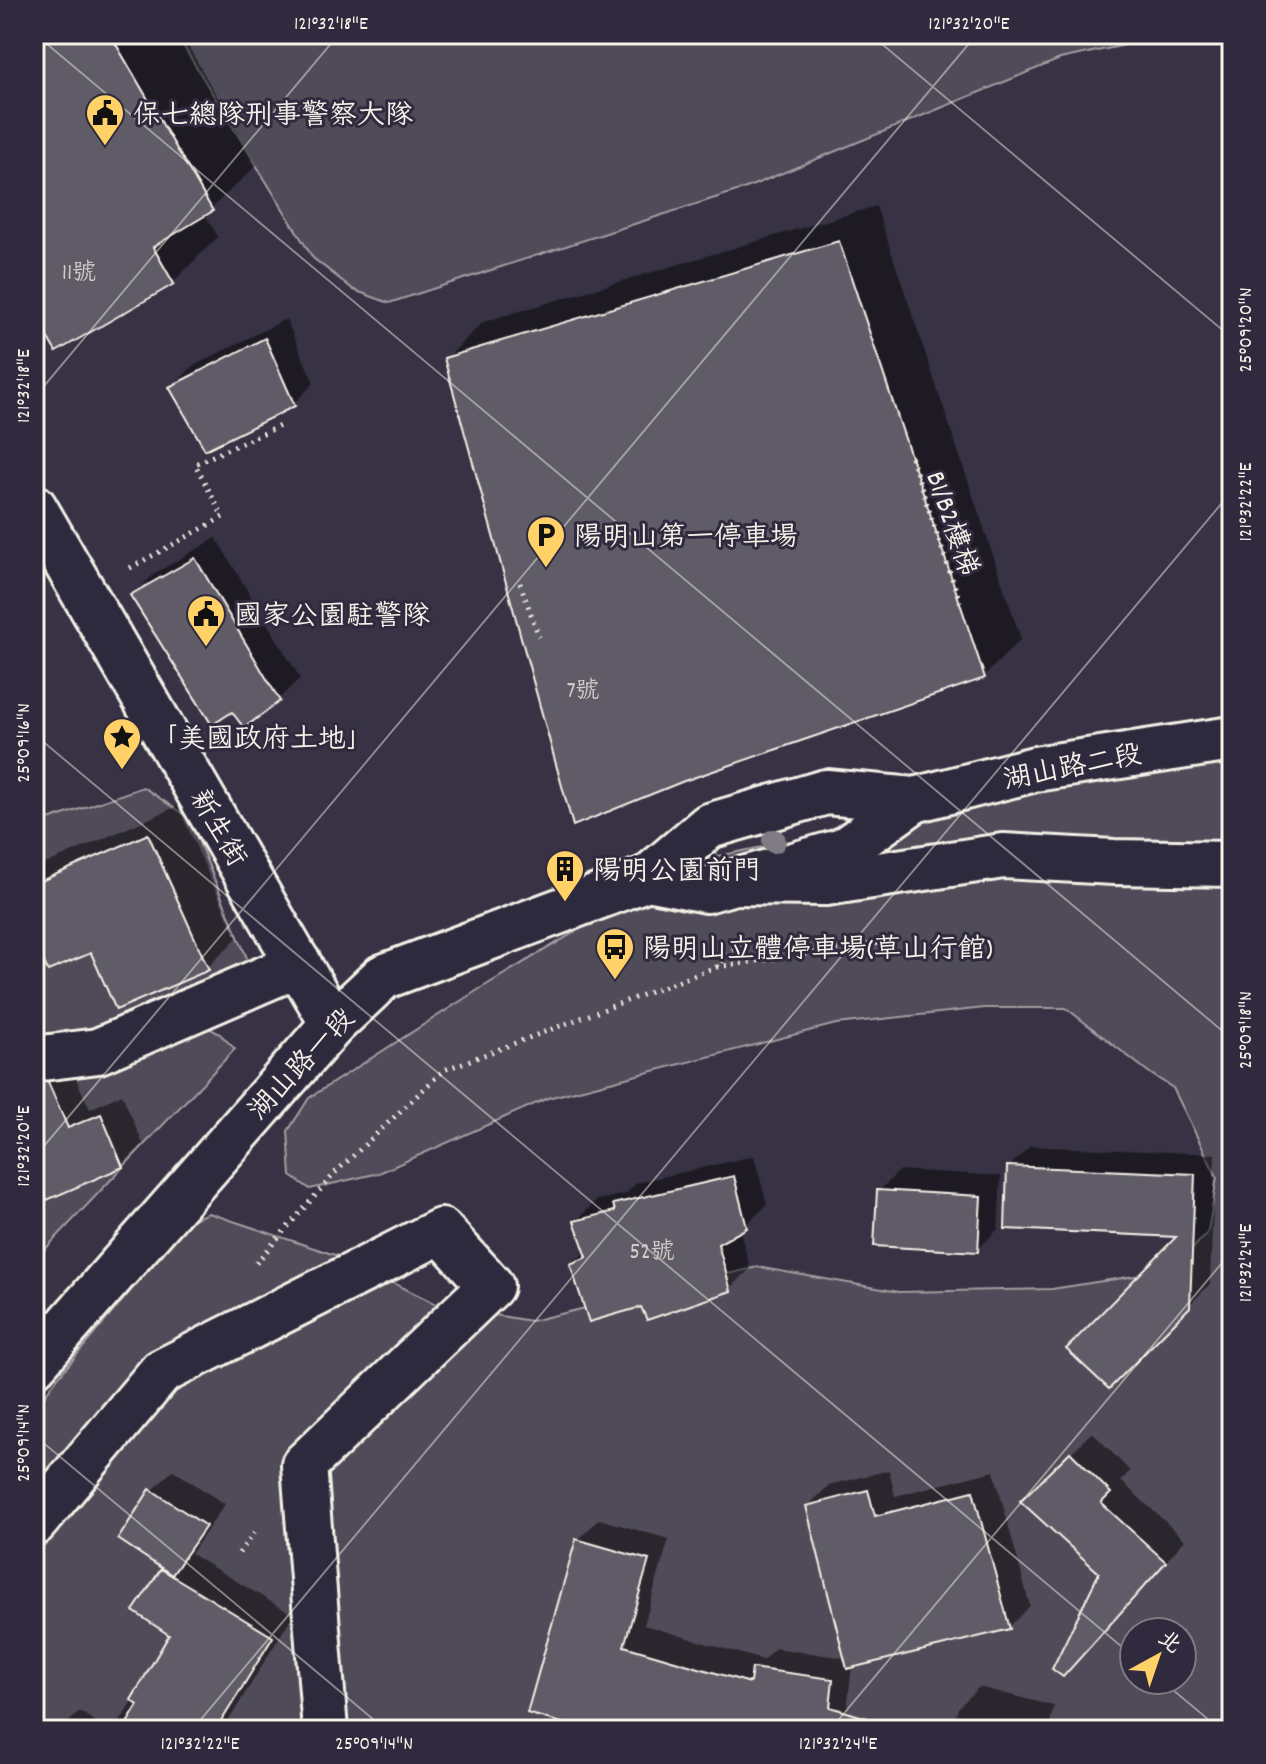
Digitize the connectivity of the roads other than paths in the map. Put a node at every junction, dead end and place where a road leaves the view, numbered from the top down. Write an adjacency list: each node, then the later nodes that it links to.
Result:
1 (34, 507): 7 (street, 新生街)
2 (1232, 739): 3 (street, 湖山路二段)
3 (914, 800): 5 (street, 湖山路二段); 6 (street, 湖山路二段)
4 (1232, 864): 6 (street)
5 (648, 878): 6 (street, 湖山路二段); 8 (street, 湖山路一段)
6 (733, 882)
7 (299, 964): 8 (street, 新生街); 9 (street)
8 (333, 1024): 10 (street, 湖山路一段)
9 (34, 1059)
10 (34, 1364)
11 (34, 1523): 12 (street)
12 (325, 1730)

